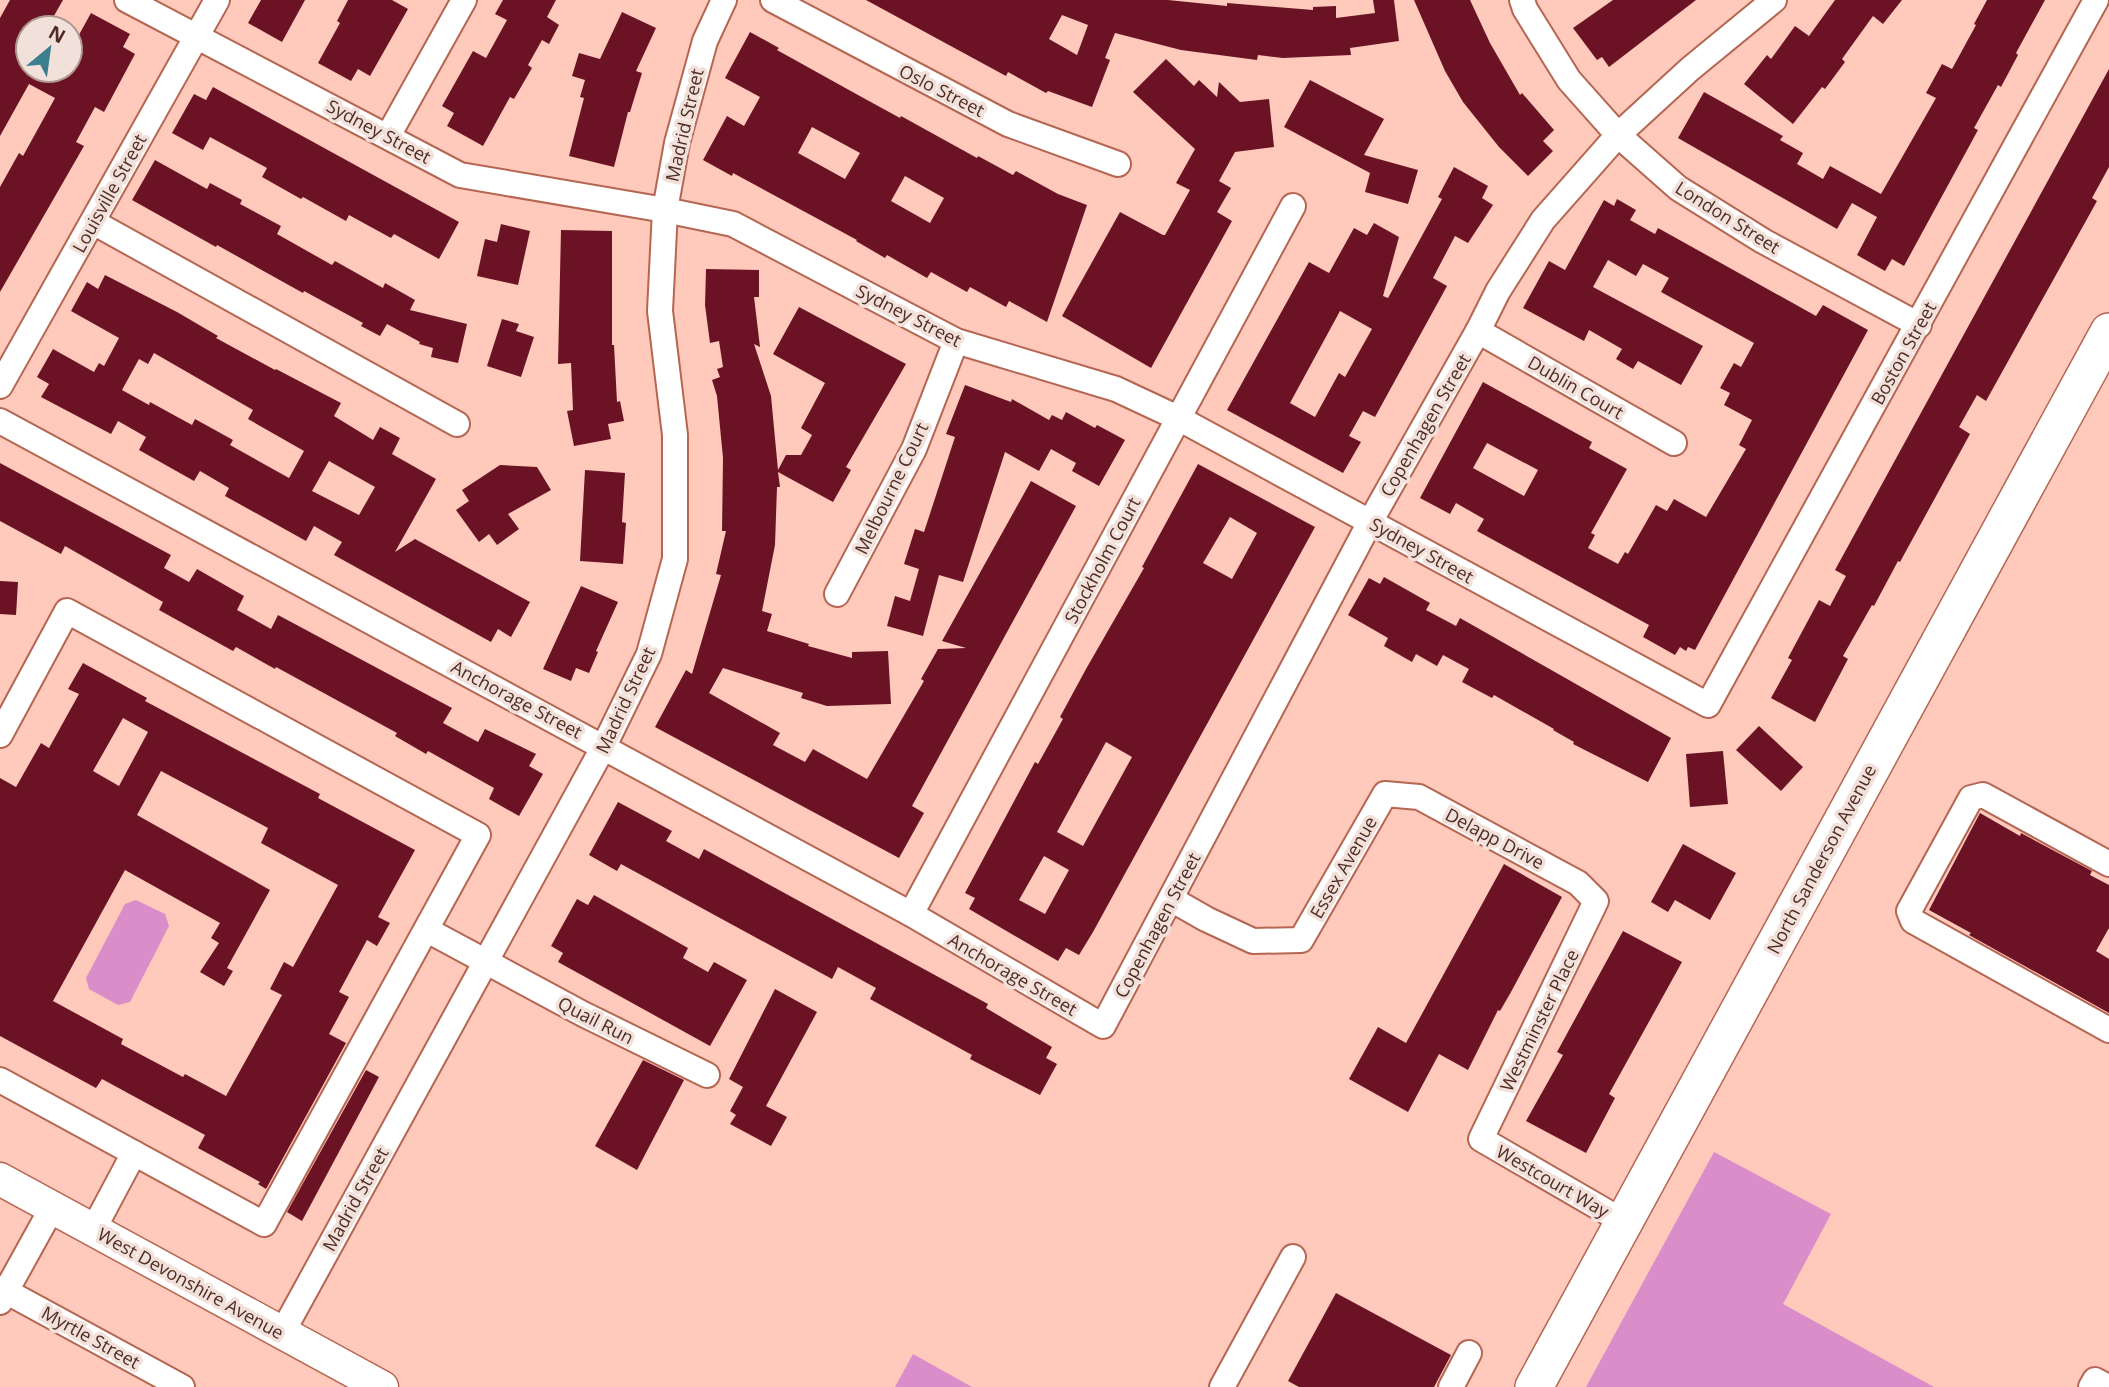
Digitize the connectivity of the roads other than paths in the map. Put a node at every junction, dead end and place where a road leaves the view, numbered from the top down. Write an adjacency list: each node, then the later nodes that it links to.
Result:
1 (127, 0): 9 (street, Sydney Street)
2 (217, 0): 9 (street, Louisville Street)
3 (464, 0): 11 (street)
4 (724, 0): 14 (street, Madrid Street)
5 (773, 0): 12 (street, Oslo Street)
6 (1522, 0): 10 (street, London Street)
7 (1774, 0): 10 (street, Copenhagen Street)
8 (2096, 0): 16 (street, Boston Street)
9 (196, 36): 11 (street, Sydney Street); 15 (street, Louisville Street)
10 (1618, 135): 16 (street, London Street); 17 (street, Copenhagen Street)
11 (388, 136): 14 (street, Sydney Street)
12 (1118, 164)
13 (1293, 206): 21 (street, Stockholm Court)
14 (665, 210): 19 (street, Sydney Street); 29 (street, Madrid Street)
15 (93, 222): 20 (street, Louisville Street); 23 (street)
16 (1919, 325): 27 (street, Boston Street)
17 (1478, 331): 24 (street, Dublin Court); 25 (street, Copenhagen Street)
18 (2109, 332): 45 (highway, North Sanderson Avenue)
19 (957, 341): 21 (street, Sydney Street); 26 (street, Melbourne Court)
20 (0, 386)
21 (1178, 418): 25 (street, Sydney Street); 34 (street, Stockholm Court)
22 (0, 421): 29 (street, Anchorage Street)
23 (457, 424)
24 (1674, 443)
25 (1370, 522): 27 (street, Sydney Street); 32 (street, Copenhagen Street)
26 (837, 594)
27 (1709, 705)
28 (0, 735): 35 (street)
29 (604, 746): 34 (street, Anchorage Street); 36 (street, Madrid Street)
30 (1385, 794): 32 (street, Essex Avenue); 33 (street, Delapp Drive)
31 (2109, 864): 38 (street)
32 (1171, 899): 37 (street, Copenhagen Street)
33 (1596, 901): 41 (street, Westminster Place)
34 (911, 914): 37 (street, Anchorage Street)
35 (427, 930): 36 (street, Quail Run); 42 (street)
36 (486, 962): 39 (street, Quail Run); 49 (street, Madrid Street)
37 (1103, 1026)
38 (2109, 1030)
39 (707, 1075)
40 (0, 1080): 42 (street)
41 (1481, 1139): 45 (street, Westcourt Way)
42 (134, 1153): 46 (street)
43 (0, 1180): 44 (main road, West Devonshire Avenue)
44 (52, 1208): 46 (main road, West Devonshire Avenue); 48 (street)
45 (1624, 1222): 55 (highway, North Sanderson Avenue)
46 (93, 1230): 49 (main road, West Devonshire Avenue)
47 (1293, 1257): 53 (street)
48 (2, 1294): 51 (street, Myrtle Street)
49 (282, 1333): 52 (main road, West Devonshire Avenue)
50 (1469, 1353): 54 (street)
51 (181, 1387)
52 (382, 1387)
53 (1222, 1387)
54 (1451, 1387)
55 (1534, 1387)
56 (2091, 1387): 57 (street)
57 (2108, 1387)

